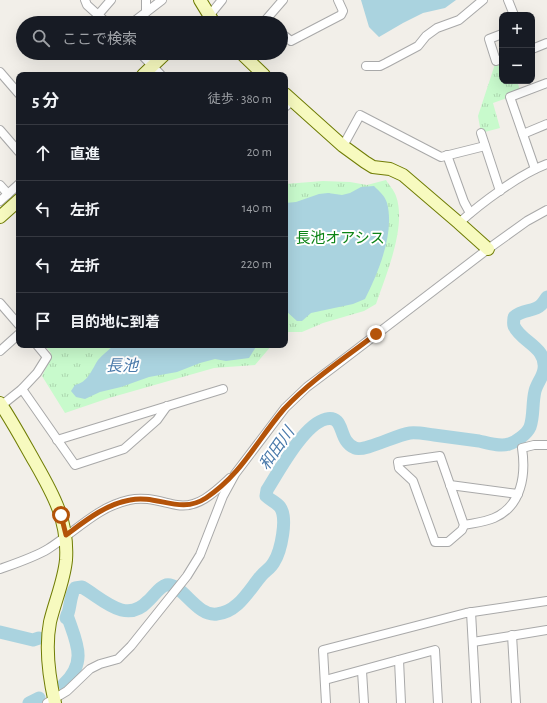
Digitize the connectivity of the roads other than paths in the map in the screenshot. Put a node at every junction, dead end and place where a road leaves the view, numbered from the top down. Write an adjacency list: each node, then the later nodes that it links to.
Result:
1 (85, 0): 13 (street)
2 (111, 0): 13 (street)
3 (146, 0): 11 (street)
4 (162, 0): 11 (street)
5 (200, 0): 15 (street)
6 (222, 0): 16 (street)
7 (283, 0): 17 (street)
8 (338, 0): 19 (street)
9 (483, 0): 27 (street)
10 (508, 0): 12 (street)
11 (146, 12): 14 (street)
12 (513, 12)
13 (98, 15)
14 (141, 16)
15 (206, 16)
16 (211, 16)
17 (271, 16)
18 (499, 35): 25 (street)
19 (288, 39)
20 (547, 43): 21 (street)
21 (534, 48)
22 (147, 60): 26 (street)
23 (158, 60): 26 (street)
24 (248, 60): 31 (street)
25 (499, 60)
26 (152, 65): 29 (street); 30 (street)
27 (366, 66)
28 (0, 72): 33 (street)
29 (146, 72)
30 (158, 72)
31 (261, 72)
32 (547, 83): 38 (street)
33 (16, 91)
34 (288, 102): 39 (street)
35 (547, 124): 38 (street)
36 (0, 130): 41 (street)
37 (481, 133): 40 (street)
38 (523, 134): 44 (street)
39 (343, 146): 42 (street); 54 (street)
40 (485, 146): 42 (street); 47 (street)
41 (16, 149)
42 (447, 155): 52 (street)
43 (547, 164): 44 (street)
44 (535, 169): 47 (street)
45 (0, 185): 48 (street)
46 (16, 187): 48 (street)
47 (500, 191): 52 (street)
48 (8, 194): 49 (street)
49 (0, 201)
50 (16, 203): 53 (street)
51 (547, 210): 55 (street)
52 (470, 213): 54 (street)
53 (0, 217)
54 (459, 223): 55 (street)
55 (488, 249): 67 (street)
56 (0, 303): 57 (street)
57 (16, 322)
58 (16, 337): 60 (street)
59 (40, 348): 61 (street)
60 (0, 351)
61 (22, 389): 63 (street); 65 (street)
62 (223, 389): 64 (street)
63 (1, 404): 71 (street)
64 (166, 406): 65 (street); 65 (street)
65 (57, 440)
66 (547, 445): 69 (street)
67 (235, 474): 71 (street); 81 (street)
68 (450, 485): 69 (street); 70 (street); 70 (street)
69 (518, 494): 70 (street)
70 (464, 525)
71 (66, 535): 72 (street); 81 (street)
72 (0, 569)
73 (547, 601): 74 (street)
74 (471, 612): 77 (street); 80 (street)
75 (547, 630): 76 (street)
76 (512, 635): 77 (street); 87 (street)
77 (473, 642): 86 (street)
78 (399, 660): 79 (street); 84 (street); 85 (street)
79 (362, 671): 80 (street); 83 (street)
80 (325, 680): 82 (street)
81 (52, 702)
82 (326, 703)
83 (364, 703)
84 (401, 703)
85 (438, 703)
86 (476, 703)
87 (516, 703)

